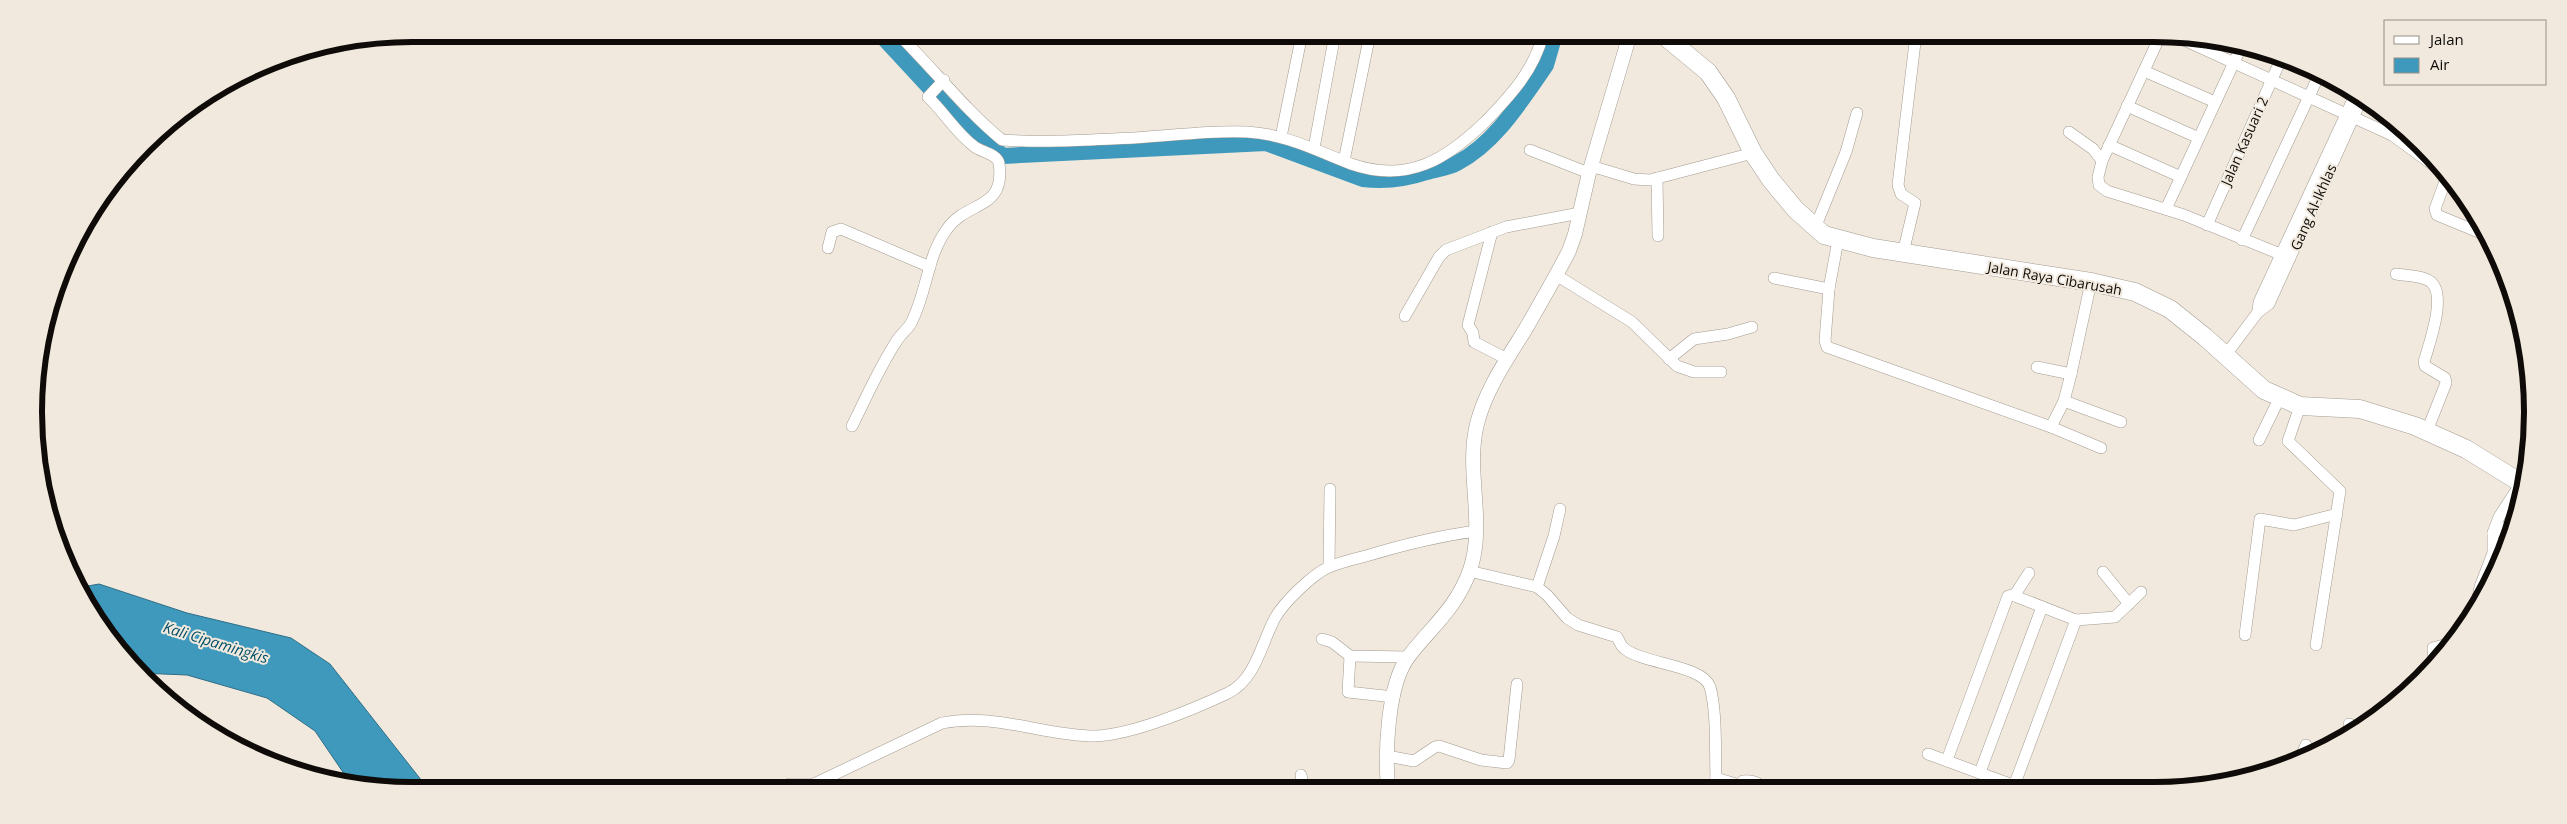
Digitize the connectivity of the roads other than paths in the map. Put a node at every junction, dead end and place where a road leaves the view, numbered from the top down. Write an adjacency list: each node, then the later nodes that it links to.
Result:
1 (905, 42): 17 (street)
2 (1300, 42): 28 (street)
3 (1334, 42): 32 (street)
4 (1368, 42): 35 (street)
5 (1540, 42): 35 (street)
6 (1628, 42): 37 (street)
7 (1672, 42): 34 (main road, Jalan Raya Cibarusah)
8 (1915, 42): 51 (street)
9 (2157, 42): 14 (street)
10 (2203, 46): 12 (street)
11 (2238, 52): 12 (street)
12 (2233, 63): 15 (street); 20 (street)
13 (2279, 64): 15 (street, Jalan Kasuari 2)
14 (2144, 71): 20 (street); 22 (street)
15 (2271, 80): 18 (street); 43 (street, Jalan Kasuari 2)
16 (2316, 80): 18 (street)
17 (941, 83): 28 (street); 53 (street)
18 (2309, 96): 24 (street); 49 (street)
19 (2354, 101): 24 (street, Gang Al-Ikhlas)
20 (2216, 102): 29 (street)
21 (2358, 104): 24 (street, Gang Al-Ikhlas)
22 (2127, 106): 29 (street); 30 (street)
23 (1856, 113): 44 (street)
24 (2350, 115): 27 (street); 52 (street, Gang Al-Ikhlas)
25 (2394, 130): 27 (street)
26 (2069, 132): 36 (street)
27 (2392, 135): 31 (street)
28 (1281, 137): 32 (street)
29 (2199, 138): 38 (street)
30 (2109, 145): 36 (street); 38 (street)
31 (2411, 146)
32 (1314, 148): 35 (street)
33 (1530, 150): 37 (street)
34 (1753, 152): 39 (street); 44 (main road, Jalan Raya Cibarusah)
35 (1344, 161)
36 (2102, 161): 41 (street)
37 (1590, 169): 39 (street); 42 (street)
38 (2181, 177): 41 (street)
39 (1657, 178): 47 (street)
40 (2445, 183): 46 (street)
41 (2166, 209): 43 (street)
42 (1580, 213): 45 (street); 55 (street)
43 (2207, 225): 49 (street)
44 (1815, 228): 48 (main road, Jalan Raya Cibarusah)
45 (1492, 232): 59 (street); 62 (street)
46 (2477, 232)
47 (1658, 236)
48 (1838, 240): 51 (main road, Jalan Raya Cibarusah); 58 (street)
49 (2242, 240): 52 (street)
50 (828, 248): 53 (street)
51 (1902, 253): 57 (main road, Jalan Raya Cibarusah)
52 (2285, 256): 61 (street, Gang Al-Ikhlas)
53 (930, 267): 71 (street)
54 (2396, 274): 73 (street)
55 (1556, 275): 62 (street); 63 (street)
56 (1774, 278): 58 (street)
57 (2091, 282): 61 (main road, Jalan Raya Cibarusah); 66 (street)
58 (1829, 289): 72 (street)
59 (1405, 316)
60 (1752, 327): 63 (street)
61 (2225, 356): 67 (main road, Jalan Raya Cibarusah)
62 (1507, 359): 82 (street)
63 (1670, 359): 65 (street)
64 (2037, 367): 66 (street)
65 (1721, 372)
66 (2071, 374): 68 (street)
67 (2280, 397): 69 (main road, Jalan Raya Cibarusah); 74 (street)
68 (2064, 401): 70 (street); 72 (street)
69 (2300, 406): 73 (main road, Jalan Raya Cibarusah); 80 (street)
70 (2121, 422)
71 (852, 426)
72 (2051, 427): 75 (street)
73 (2427, 431): 76 (main road, Jalan Raya Cibarusah)
74 (2259, 440)
75 (2101, 448)
76 (2517, 481)
77 (1330, 489): 84 (street)
78 (2513, 505): 83 (street)
79 (1560, 509): 89 (street)
80 (2337, 514): 95 (street); 97 (street)
81 (2506, 527): 83 (street)
82 (1476, 531): 84 (street); 85 (street)
83 (2493, 533): 88 (street)
84 (1329, 567): 111 (street)
85 (1470, 571): 89 (street); 101 (street)
86 (2029, 572): 91 (street)
87 (2103, 572): 92 (street)
88 (2486, 575)
89 (1537, 588): 114 (street)
90 (2141, 592): 92 (street)
91 (2014, 596): 93 (street); 108 (street)
92 (2129, 604): 94 (street)
93 (2042, 607): 94 (street); 109 (street)
94 (2076, 620): 116 (street)
95 (2245, 635)
96 (1322, 638): 100 (street)
97 (2316, 645)
98 (2441, 646): 99 (street)
99 (2434, 655)
100 (1350, 656): 101 (street); 103 (street)
101 (1408, 657): 103 (street)
102 (1517, 684): 107 (street)
103 (1394, 696): 107 (street)
104 (2306, 745): 105 (street)
105 (2304, 749)
106 (1928, 754): 108 (street)
107 (1387, 756): 113 (street)
108 (1947, 760): 109 (street)
109 (1980, 772): 115 (street)
110 (1301, 775): 112 (street)
111 (818, 782)
112 (1302, 782)
113 (1388, 782)
114 (1715, 782)
115 (2004, 782)
116 (2018, 782)

